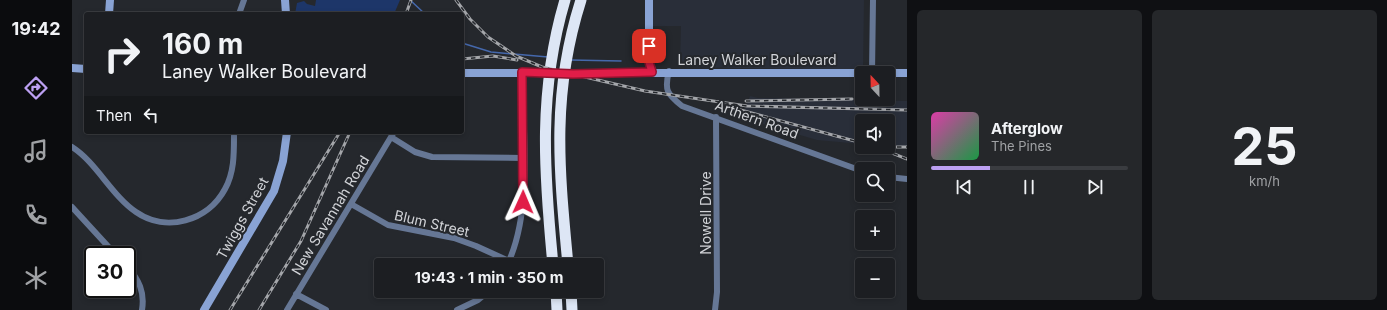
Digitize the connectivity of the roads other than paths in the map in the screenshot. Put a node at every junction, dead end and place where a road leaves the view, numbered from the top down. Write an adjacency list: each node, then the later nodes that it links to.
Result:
1 (110, 0): 8 (main road)
2 (244, 0): 9 (street)
3 (285, 0): 10 (main road)
4 (565, 0): 35 (highway)
5 (581, 0): 36 (highway)
6 (650, 0): 15 (main road)
7 (873, 0): 11 (street)
8 (109, 12)
9 (240, 12)
10 (286, 12)
11 (872, 66)
12 (72, 68): 13 (main road)
13 (84, 69)
14 (522, 72): 15 (main road, Laney Walker Boulevard); 17 (main road, Laney Walker Boulevard); 26 (street)
15 (652, 72): 16 (main road, Laney Walker Boulevard)
16 (669, 72): 18 (main road, Laney Walker Boulevard); 21 (street, Arthern Road)
17 (464, 73)
18 (855, 73)
19 (895, 73): 20 (main road)
20 (907, 74)
21 (716, 117): 27 (street, Arthern Road); 49 (street, Nowell Drive)
22 (286, 134): 43 (main road, Twiggs Street)
23 (392, 134): 26 (street); 30 (street, New Savannah Road)
24 (234, 136): 25 (street)
25 (72, 147)
26 (523, 158): 34 (street)
27 (855, 168)
28 (895, 178): 29 (street)
29 (907, 179)
30 (351, 204): 33 (street, Blum Street); 38 (street, New Savannah Road)
31 (72, 207): 32 (street)
32 (108, 246)
33 (499, 258)
34 (510, 258)
35 (552, 258)
36 (567, 258)
37 (136, 278): 42 (street)
38 (296, 294): 44 (street, New Savannah Road); 45 (street)
39 (480, 298): 46 (street)
40 (557, 298): 47 (highway)
41 (571, 298): 48 (highway)
42 (142, 310)
43 (204, 310)
44 (287, 310)
45 (326, 310)
46 (457, 310)
47 (558, 310)
48 (572, 310)
49 (715, 310)

